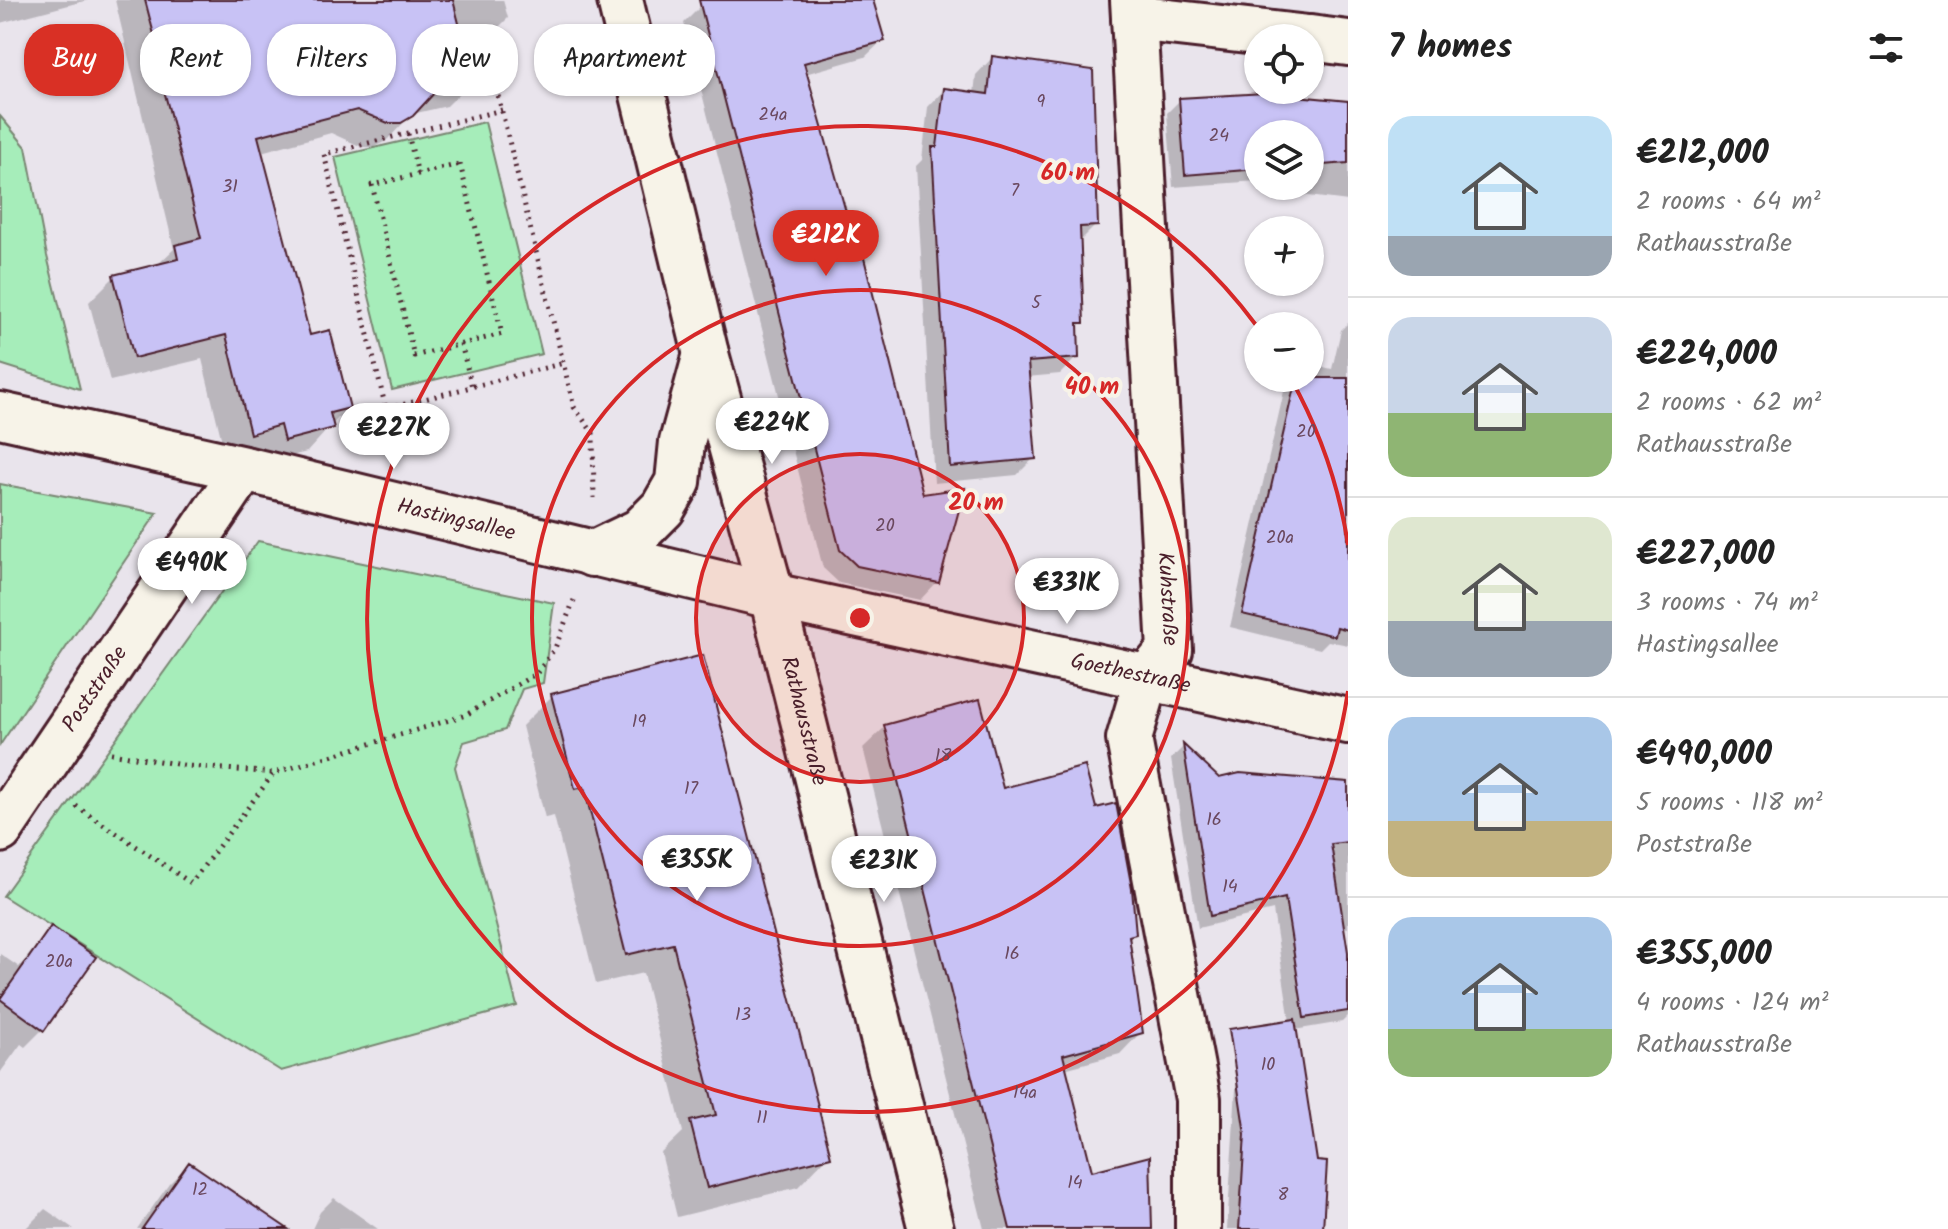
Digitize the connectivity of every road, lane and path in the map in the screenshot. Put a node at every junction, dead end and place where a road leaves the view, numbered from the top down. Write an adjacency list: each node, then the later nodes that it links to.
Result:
1 (620, 0): 11 (street, Rathausstraße)
2 (1134, 9): 3 (street); 18 (street, Kuhstraße)
3 (1244, 27)
4 (1324, 40): 5 (street)
5 (1348, 43)
6 (498, 96): 7 (path)
7 (502, 110): 8 (path); 12 (path)
8 (408, 134): 9 (path); 13 (path)
9 (418, 174): 10 (path); 10 (path)
10 (461, 344): 13 (path)
11 (706, 354): 16 (street, Rathausstraße); 17 (street, Rathausstraße)
12 (564, 363): 13 (path); 16 (path)
13 (472, 387)
14 (0, 415): 15 (street, Hastingsallee)
15 (244, 469): 16 (street, Hastingsallee); 20 (street, Poststraße)
16 (592, 554): 17 (street, Hastingsallee); 21 (path)
17 (772, 596): 18 (street, Goethestraße); 24 (street, Rathausstraße)
18 (1147, 678): 19 (street, Goethestraße); 25 (street, Kuhstraße)
19 (1348, 721)
20 (59, 743): 21 (path); 22 (street, Poststraße)
21 (274, 773): 22 (path)
22 (35, 779): 23 (street, Poststraße)
23 (0, 830)
24 (931, 1229)
25 (1198, 1229)

